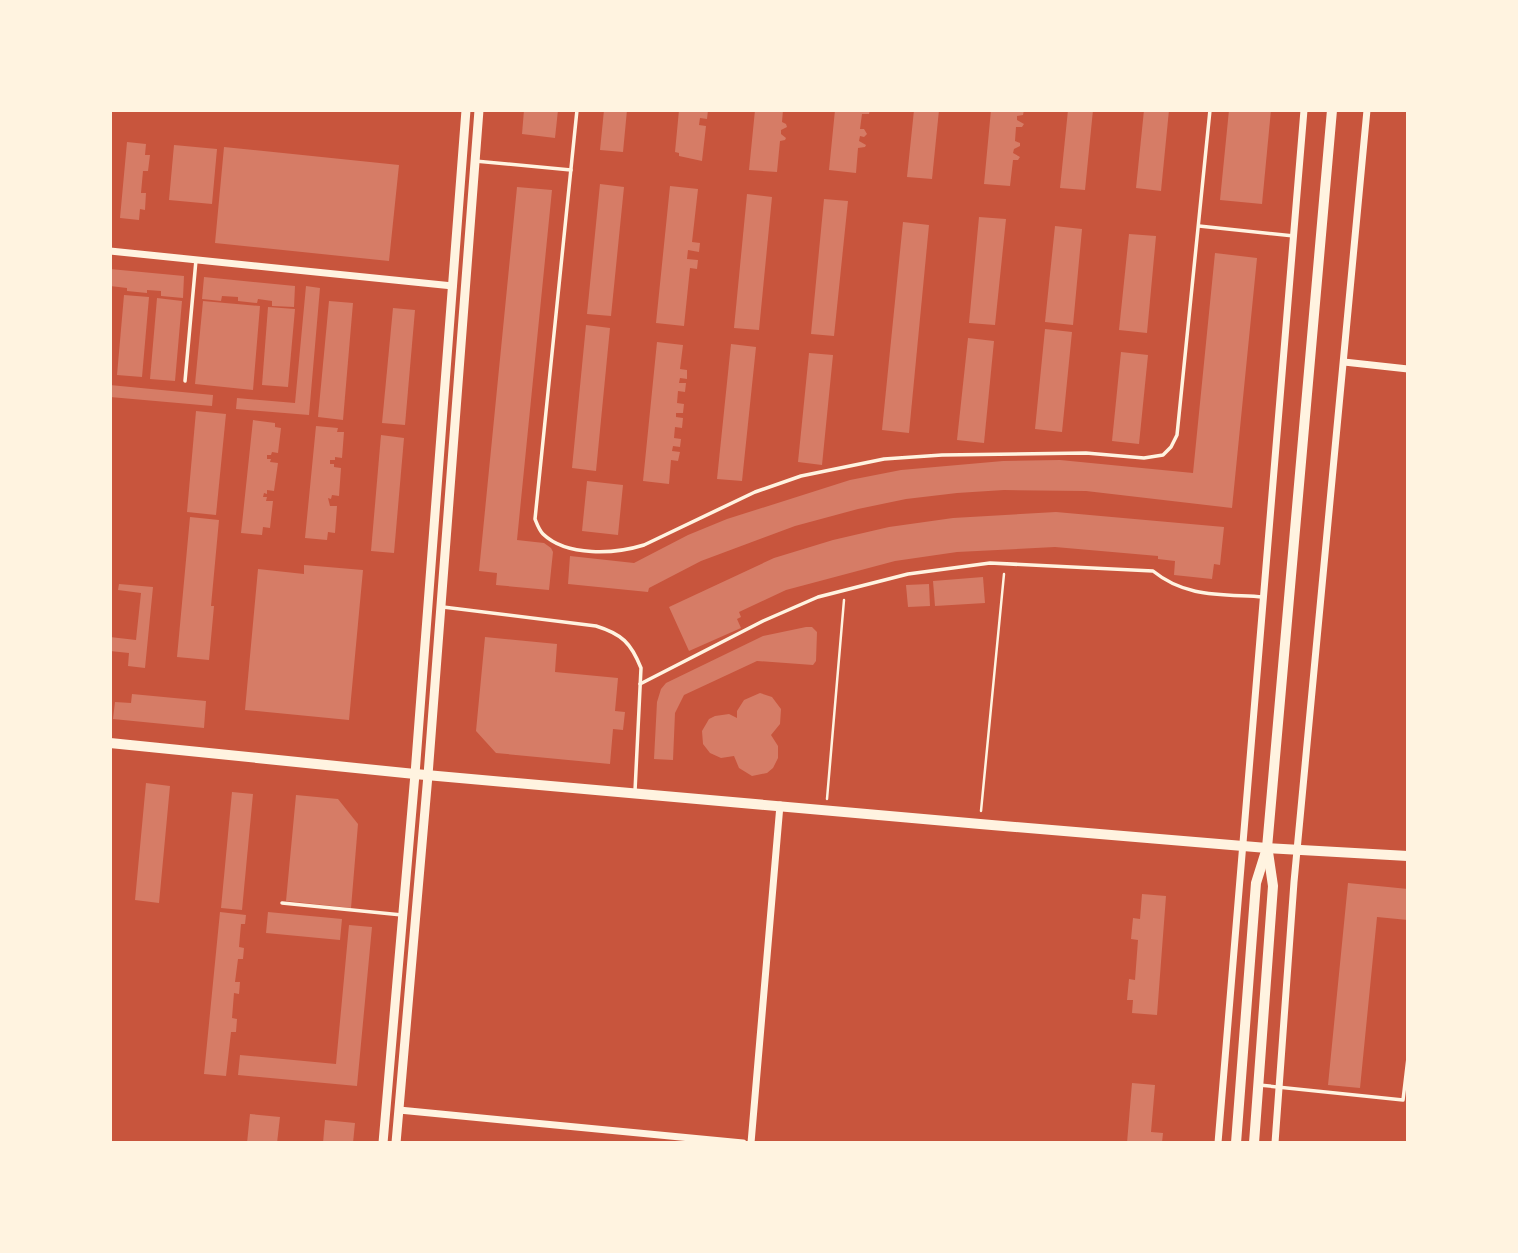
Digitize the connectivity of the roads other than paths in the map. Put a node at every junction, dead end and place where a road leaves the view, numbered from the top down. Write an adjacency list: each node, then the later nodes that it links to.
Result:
1 (466, 110): 14 (street)
2 (479, 110): 8 (street)
3 (577, 110): 9 (lane)
4 (1210, 110): 10 (lane)
5 (1304, 110): 11 (street)
6 (1332, 110): 27 (main road)
7 (1367, 110): 15 (street)
8 (475, 161): 9 (lane); 19 (street)
9 (571, 170): 10 (lane)
10 (1199, 226): 11 (lane)
11 (1294, 236): 18 (street)
12 (110, 251): 13 (street)
13 (196, 260): 14 (street); 17 (lane)
14 (453, 286): 22 (street)
15 (1344, 362): 16 (street); 28 (street)
16 (1408, 369)
17 (185, 381)
18 (1263, 597): 20 (lane); 26 (street)
19 (441, 606): 20 (lane); 23 (street)
20 (640, 684): 24 (lane)
21 (110, 743): 22 (main road)
22 (415, 774): 23 (main road); 31 (street)
23 (428, 775): 24 (main road); 35 (street)
24 (635, 793): 25 (main road)
25 (780, 805): 26 (main road); 39 (street)
26 (1242, 846): 27 (main road); 40 (street)
27 (1267, 848): 28 (main road); 33 (main road); 41 (main road)
28 (1297, 850): 29 (main road); 34 (street)
29 (1408, 856)
30 (282, 903): 31 (lane)
31 (404, 915): 36 (street)
32 (1408, 1058): 34 (lane)
33 (1259, 1085): 34 (lane); 42 (main road)
34 (1280, 1087): 43 (street)
35 (399, 1110): 37 (street); 38 (street)
36 (383, 1143)
37 (396, 1143)
38 (743, 1143)
39 (751, 1143)
40 (1218, 1143)
41 (1236, 1143)
42 (1254, 1143)
43 (1275, 1143)

